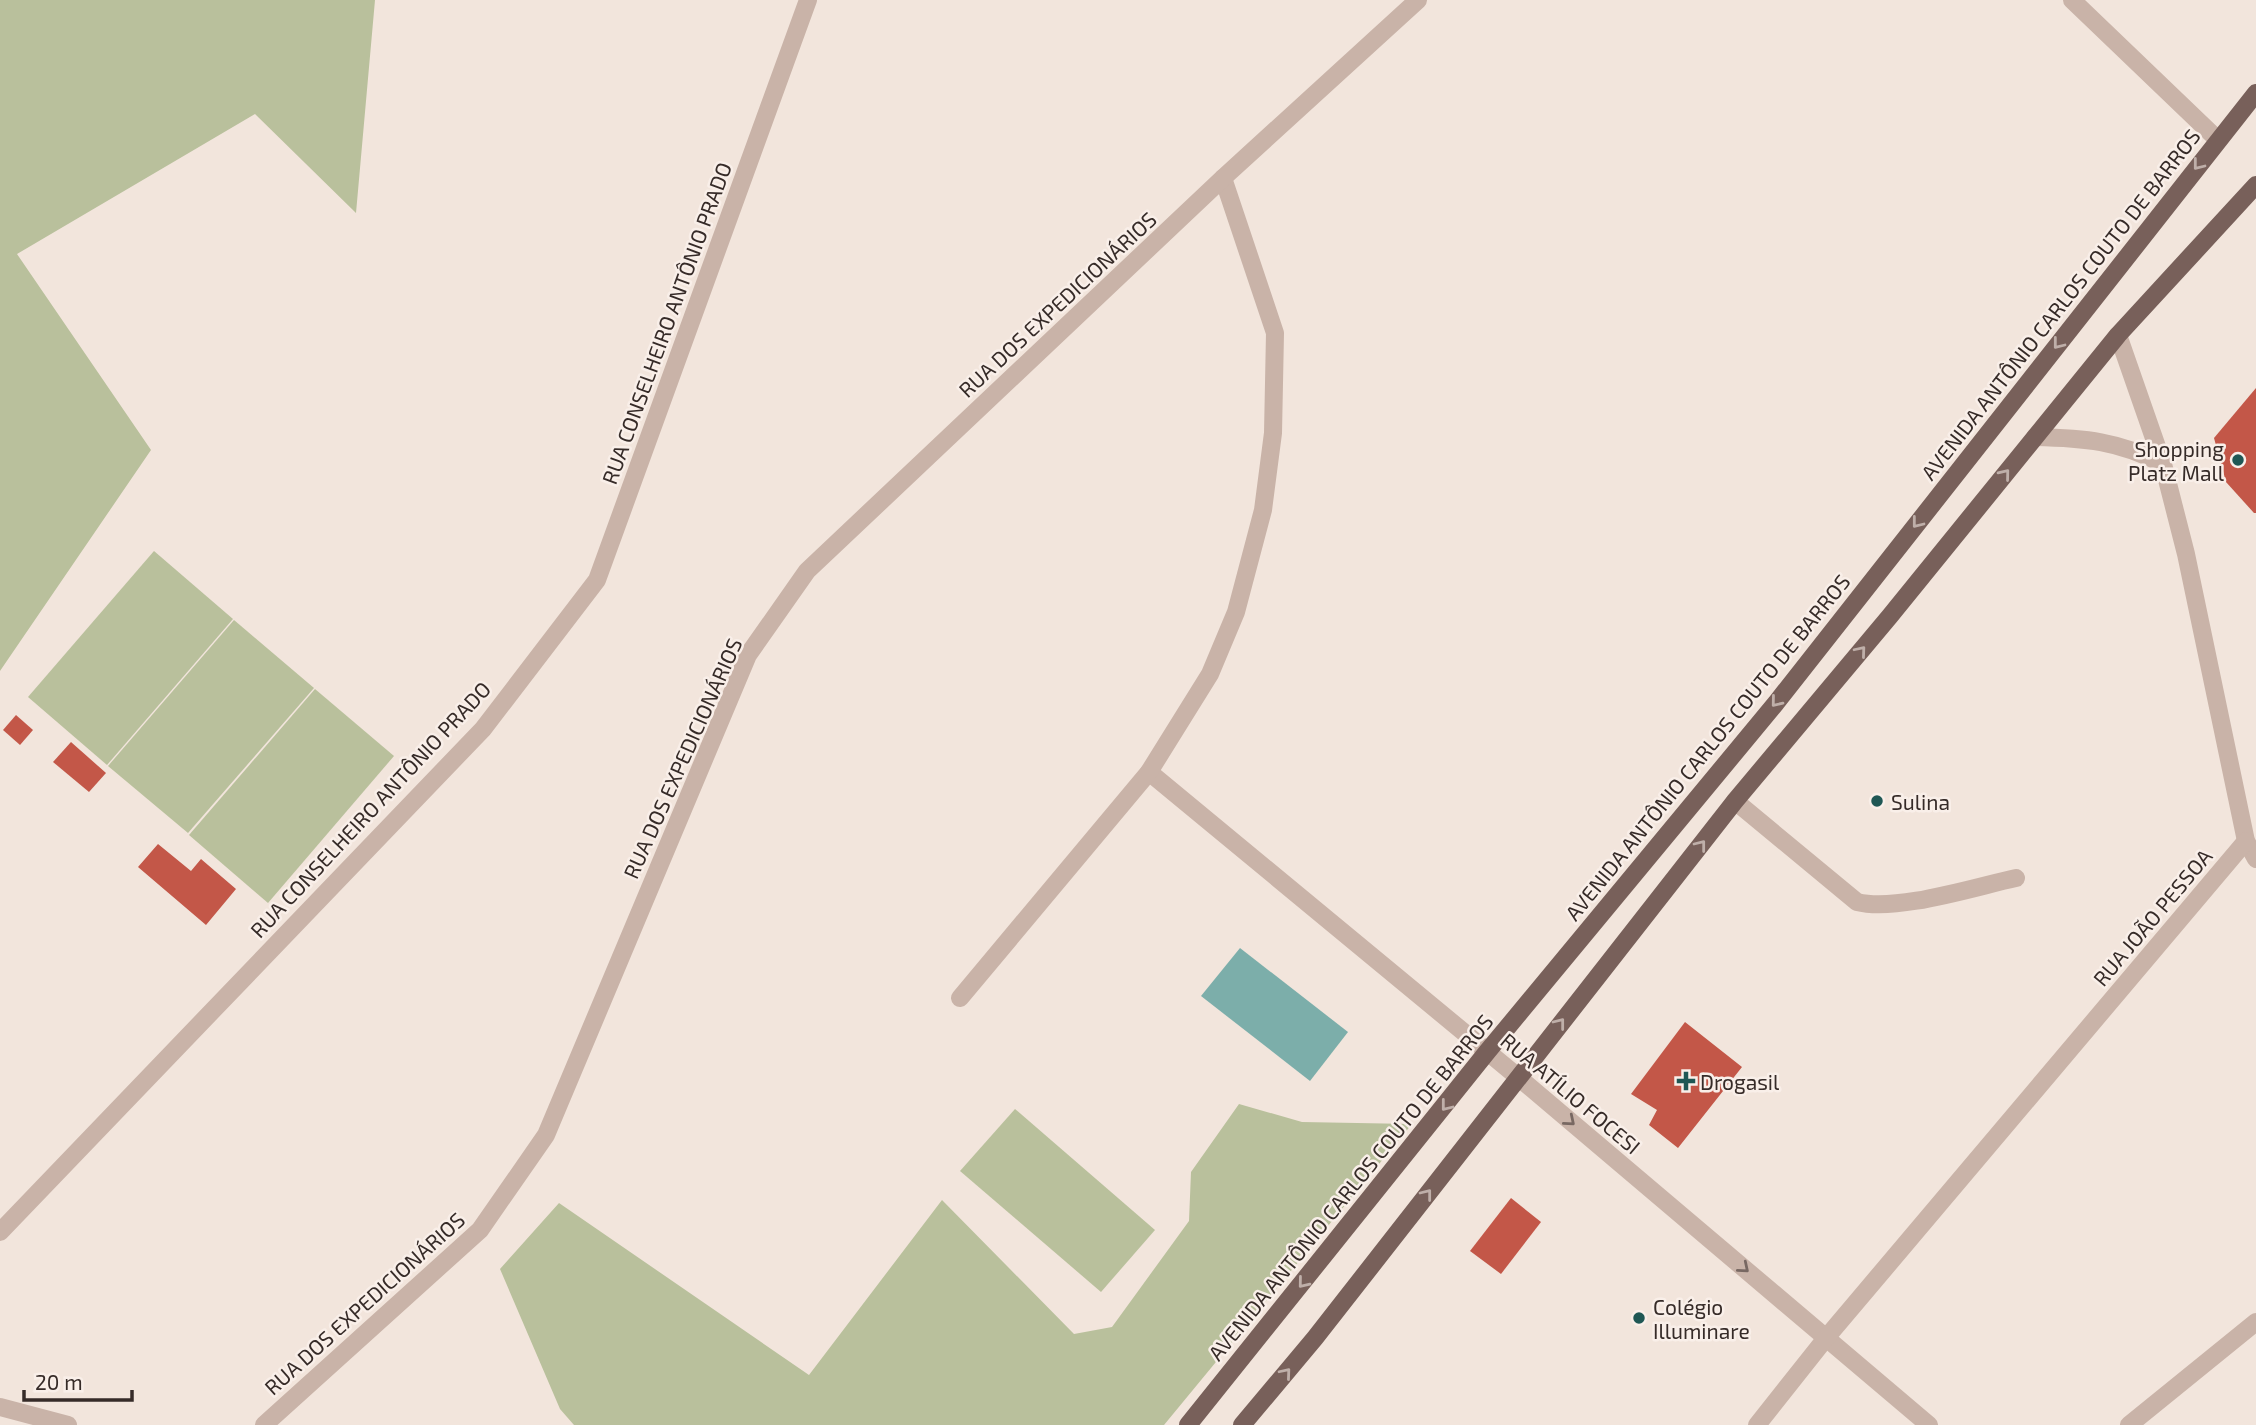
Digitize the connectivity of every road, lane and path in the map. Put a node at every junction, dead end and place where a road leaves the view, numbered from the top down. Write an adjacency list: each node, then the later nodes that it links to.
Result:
1 (808, 0): 19 (street, RUA CONSELHEIRO ANTÔNIO PRADO)
2 (1418, 0): 6 (street, RUA DOS EXPEDICIONÁRIOS)
3 (2072, 0): 5 (street)
4 (2256, 93): 5 (main road, AVENIDA ANTÔNIO CARLOS COUTO DE BARROS)
5 (2218, 140): 17 (main road, AVENIDA ANTÔNIO CARLOS COUTO DE BARROS, one-way to 17)
6 (1223, 178): 11 (street); 24 (street, RUA DOS EXPEDICIONÁRIOS)
7 (2256, 185): 8 (main road)
8 (2118, 335): 9 (main road); 10 (street)
9 (2035, 437): 10 (street); 12 (main road, one-way to 9)
10 (2163, 464): 13 (street)
11 (1149, 772): 16 (street); 17 (street, RUA ATÍLIO FOCESI)
12 (1735, 801): 15 (street); 18 (main road, one-way to 12)
13 (2246, 841): 14 (street); 21 (street, RUA JOÃO PESSOA)
14 (2256, 859)
15 (2016, 878)
16 (960, 998)
17 (1487, 1052): 18 (street, RUA ATÍLIO FOCESI); 25 (main road, AVENIDA ANTÔNIO CARLOS COUTO DE BARROS, one-way to 25)
18 (1518, 1077): 21 (street, RUA ATÍLIO FOCESI, one-way to 21); 26 (main road, one-way to 18)
19 (0, 1232)
20 (2256, 1322): 29 (street)
21 (1826, 1338): 27 (street, RUA JOÃO PESSOA); 28 (street, RUA ATÍLIO FOCESI)
22 (0, 1407): 23 (street)
23 (68, 1425)
24 (264, 1425)
25 (1188, 1425)
26 (1242, 1425)
27 (1757, 1425)
28 (1929, 1425)
29 (2129, 1425)

